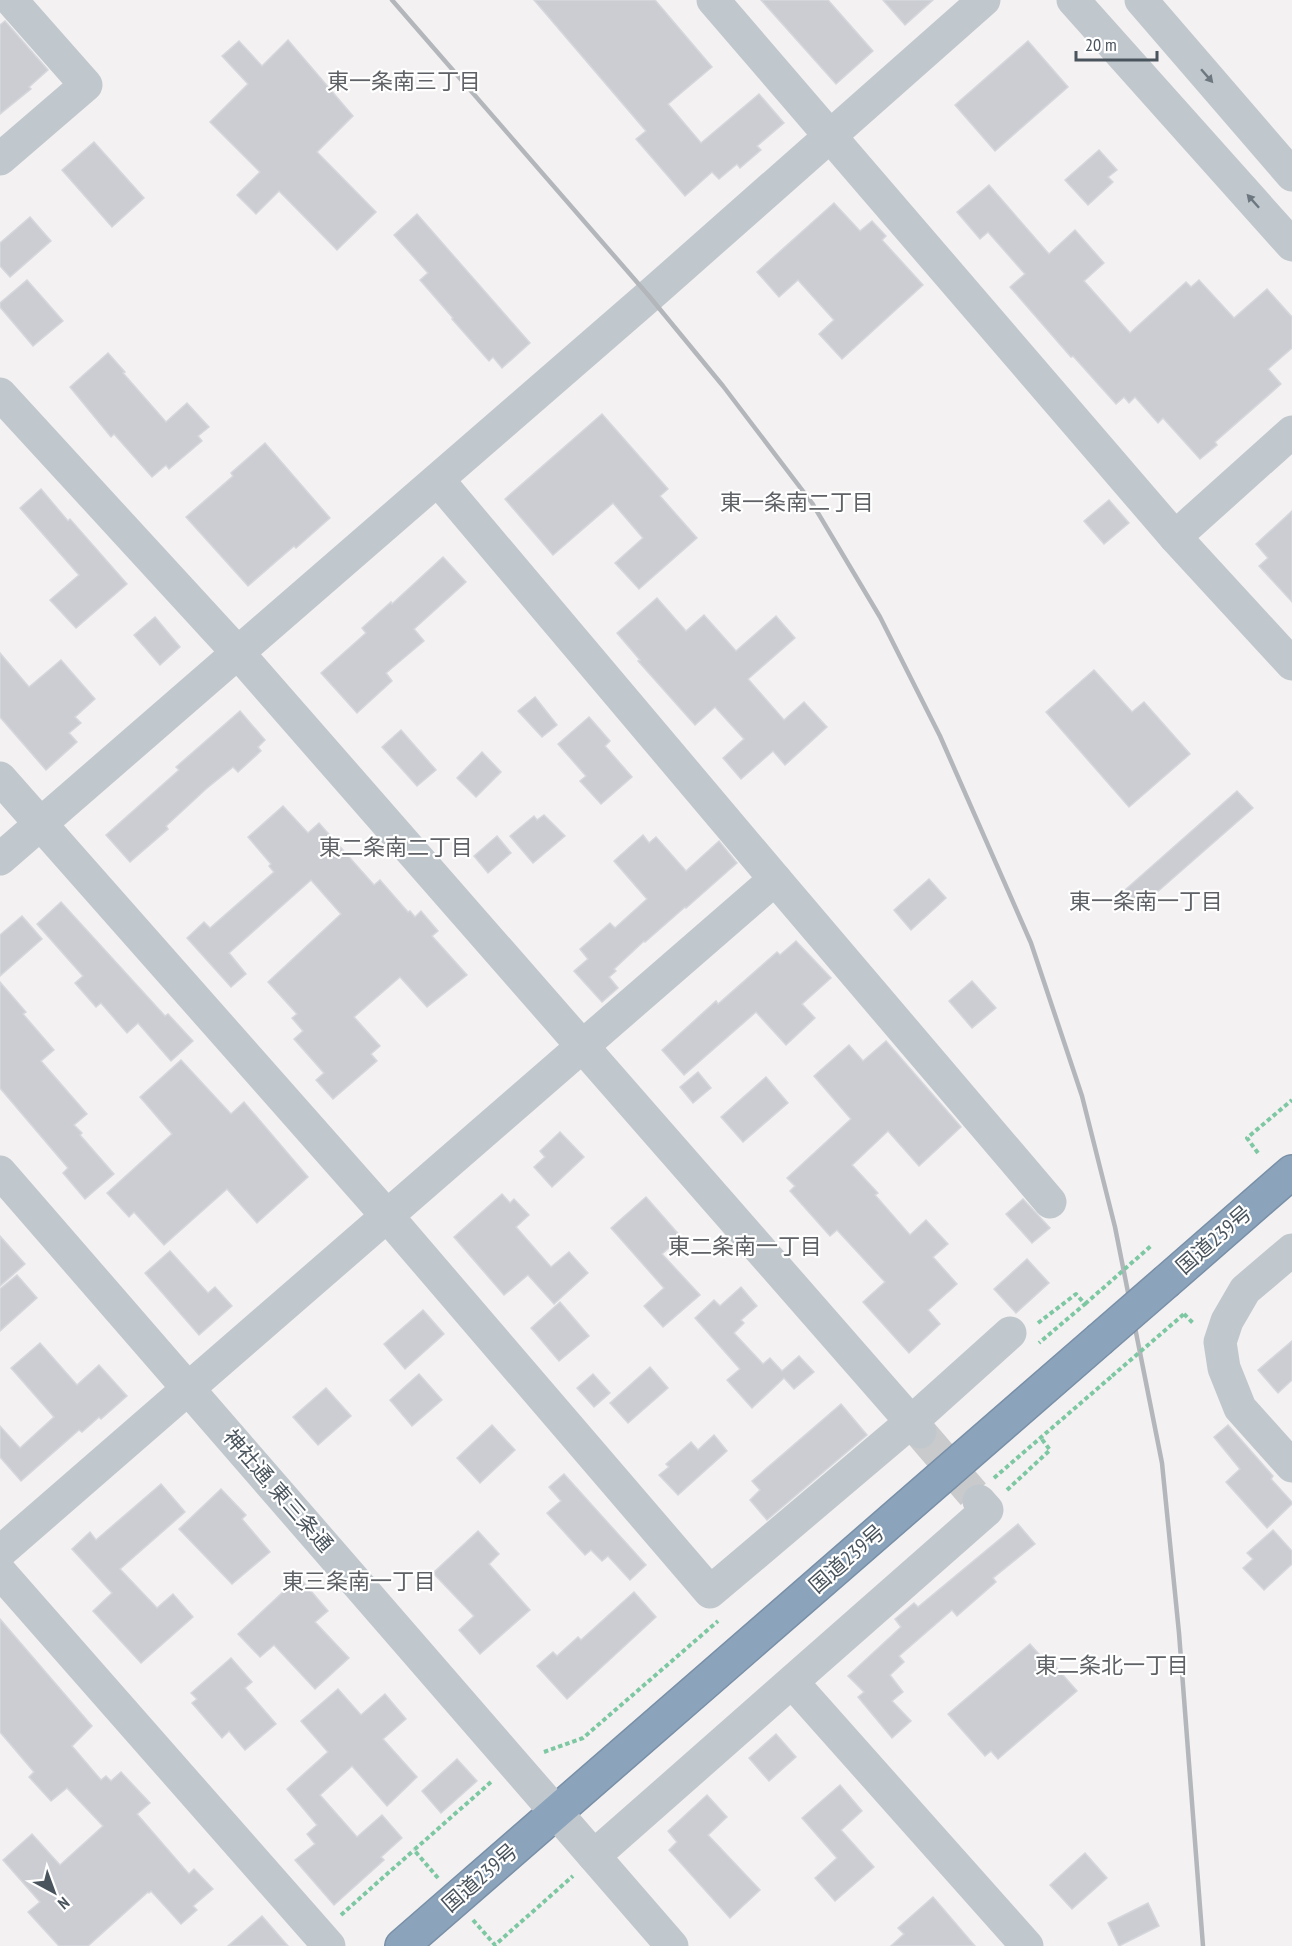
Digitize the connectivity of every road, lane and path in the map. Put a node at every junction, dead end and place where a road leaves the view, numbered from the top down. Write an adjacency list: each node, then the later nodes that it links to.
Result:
1 (11, 0): 7 (street)
2 (713, 0): 6 (street)
3 (984, 0): 6 (street)
4 (1073, 0): 9 (street, one-way to 4)
5 (1141, 0): 8 (street, one-way to 8)
6 (831, 135): 12 (street); 13 (street)
7 (0, 159)
8 (1292, 175)
9 (1292, 244)
10 (0, 394): 14 (street)
11 (1292, 432): 13 (street)
12 (438, 480): 14 (street); 19 (street)
13 (1175, 537): 15 (street)
14 (238, 653): 17 (street); 20 (street)
15 (1292, 664)
16 (0, 778): 17 (street)
17 (40, 824): 18 (street); 26 (street)
18 (0, 859)
19 (774, 879): 20 (street); 25 (street)
20 (583, 1046): 26 (street); 33 (street)
21 (1292, 1100): 22 (path)
22 (1258, 1153)
23 (0, 1172): 32 (street, 神社通, 東三条通)
24 (1292, 1172): 41 (highway, 国道239号, bridge)
25 (1050, 1202)
26 (387, 1217): 32 (street); 33 (street)
27 (1152, 1245): 30 (path, bridge)
28 (1292, 1250): 35 (street)
29 (1196, 1327): 31 (path, bridge)
30 (1020, 1332): 33 (street)
31 (1112, 1376)
32 (188, 1388): 38 (street); 41 (street, 神社通, 東三条通)
33 (916, 1427)
34 (1041, 1438): 36 (path)
35 (1292, 1466)
36 (1017, 1480)
37 (980, 1501): 40 (street)
38 (0, 1552)
39 (0, 1572): 44 (street)
40 (792, 1682): 43 (street); 47 (street)
41 (556, 1811): 43 (street, 神社通, 東三条通); 45 (highway, 国道239号)
42 (414, 1850): 44 (path)
43 (594, 1856): 46 (street, 神社通, 東三条通)
44 (323, 1940)
45 (402, 1946)
46 (672, 1946)
47 (1027, 1946)

